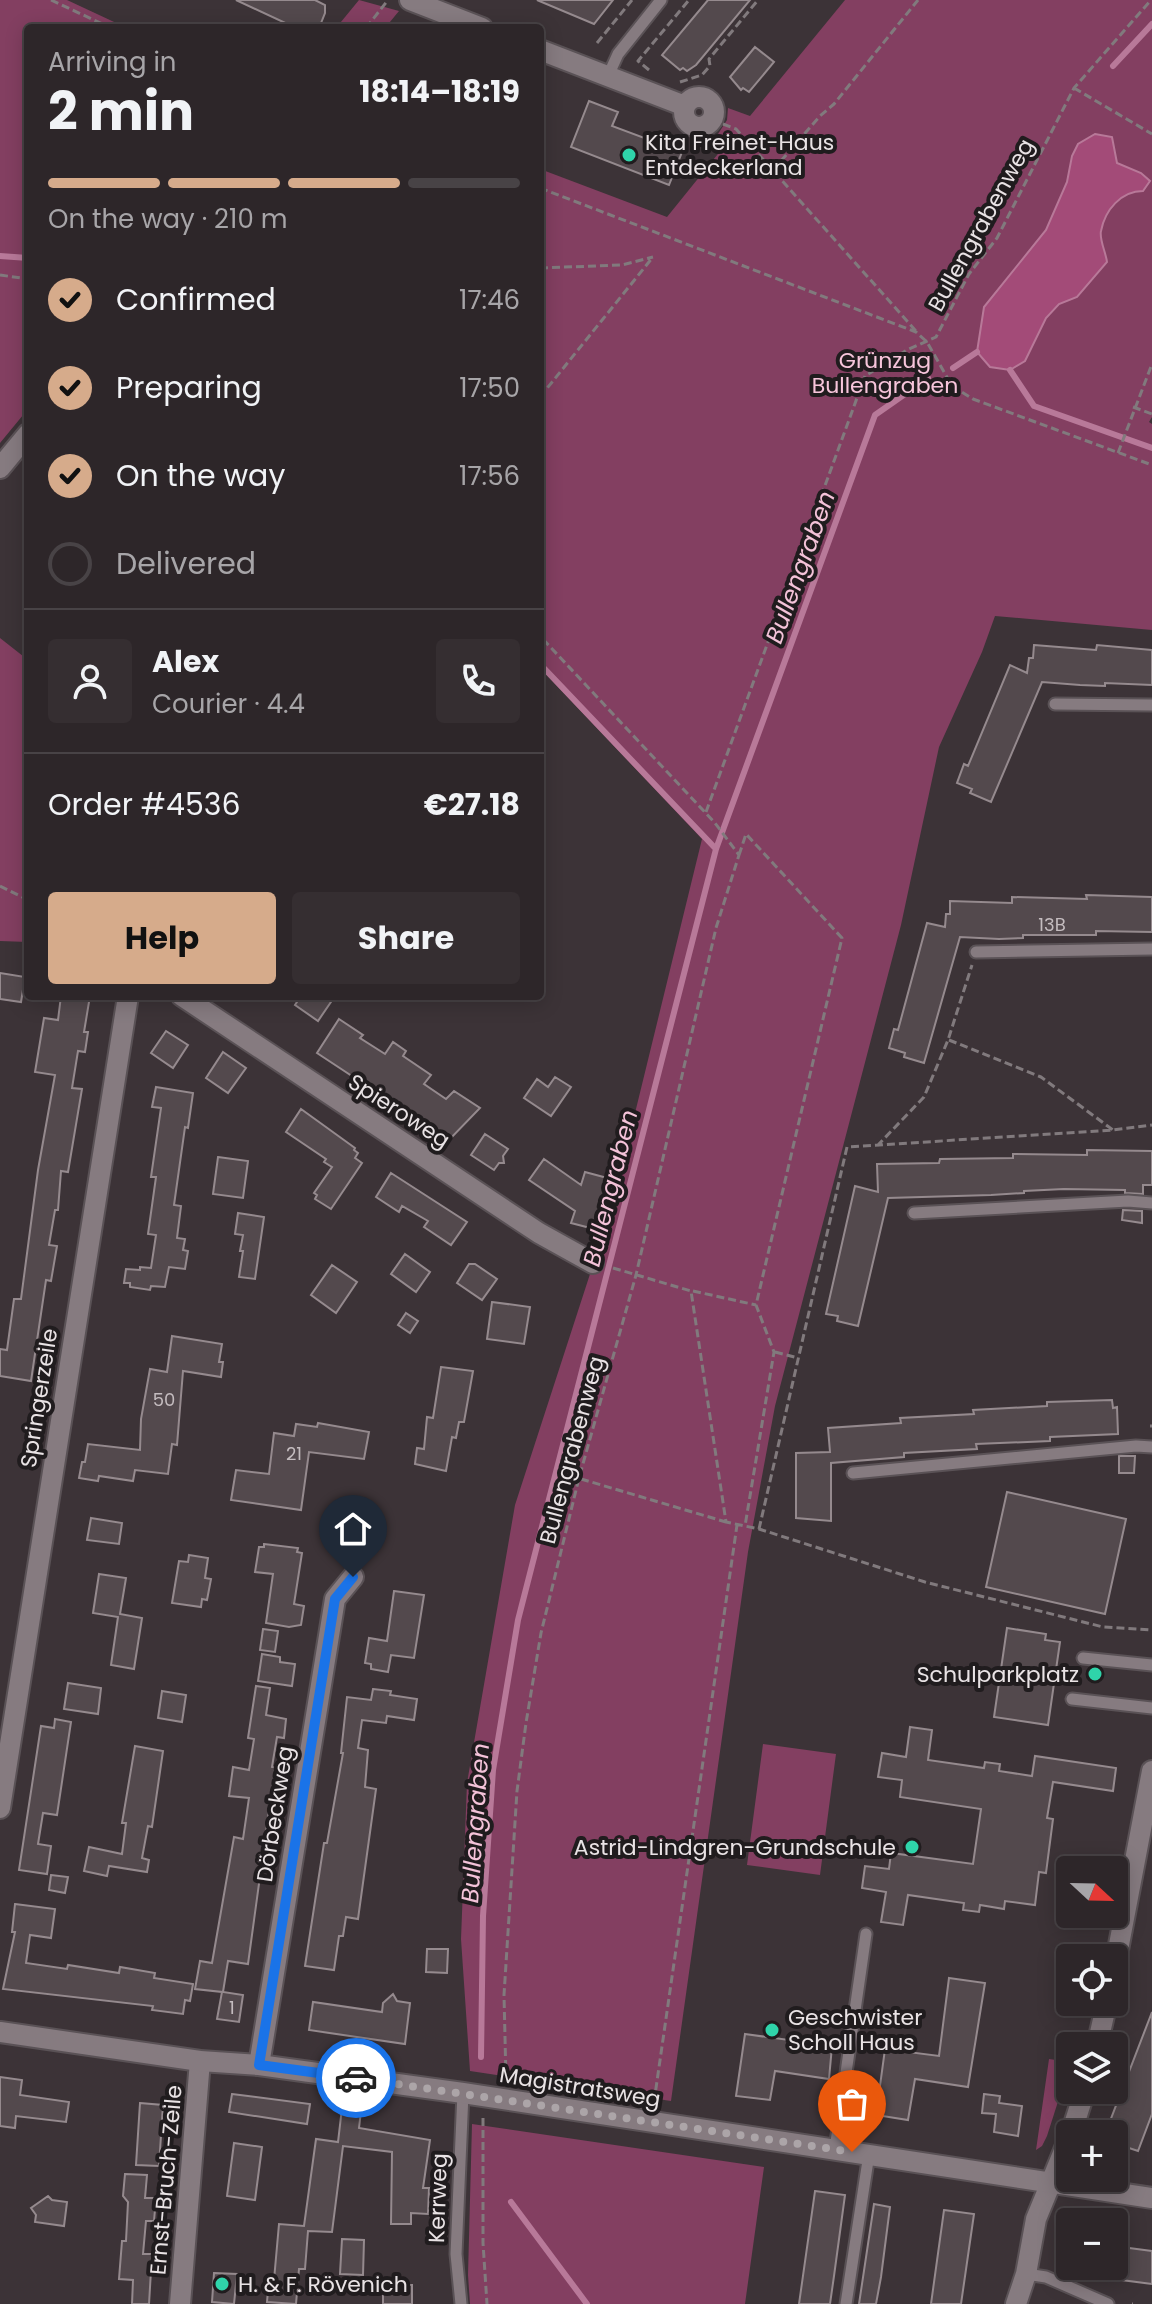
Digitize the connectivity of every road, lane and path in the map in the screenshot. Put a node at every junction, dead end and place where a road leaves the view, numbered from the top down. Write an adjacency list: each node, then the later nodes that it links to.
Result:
1 (51, 0): 10 (path)
2 (388, 0): 11 (path)
3 (410, 0): 12 (street)
4 (632, 0): 13 (path)
5 (661, 0): 16 (lane)
6 (689, 0): 15 (path)
7 (758, 0): 17 (path)
8 (918, 0): 22 (path)
9 (1151, 0): 18 (path, Bullengrabenweg)
10 (102, 24)
11 (369, 24)
12 (472, 24)
13 (597, 43)
14 (544, 52): 16 (street)
15 (638, 61)
16 (608, 76): 19 (street)
17 (669, 84)
18 (1074, 88): 21 (path); 28 (path, Bullengrabenweg)
19 (685, 106)
20 (723, 124): 22 (path)
21 (1152, 134)
22 (772, 170): 27 (path)
23 (544, 190): 27 (path)
24 (544, 268): 30 (path)
25 (0, 275): 26 (path)
26 (24, 278)
27 (916, 332): 28 (path)
28 (927, 342): 34 (path); 40 (path, Bullengrabenweg)
29 (1152, 364): 31 (path)
30 (544, 392)
31 (1133, 407): 32 (path); 34 (path)
32 (1152, 414)
33 (24, 439): 36 (street)
34 (1118, 453): 35 (path)
35 (1152, 465)
36 (0, 468)
37 (544, 640): 40 (path)
38 (1055, 704): 39 (lane)
39 (1152, 705)
40 (705, 813): 41 (path)
41 (739, 855): 55 (path, Bullengrabenweg); 57 (path, Bullengrabenweg)
42 (0, 886): 43 (path)
43 (24, 898)
44 (1152, 949): 45 (lane)
45 (976, 952): 48 (path)
46 (127, 1000): 74 (street, Springerzeile)
47 (188, 1000): 54 (street, Spieroweg)
48 (948, 1040): 50 (path); 51 (path)
49 (1152, 1125): 50 (path)
50 (1113, 1130): 51 (path)
51 (877, 1146): 59 (path)
52 (1152, 1203): 53 (lane)
53 (914, 1213)
54 (593, 1263): 55 (path)
55 (636, 1275): 56 (path); 62 (path, Bullengrabenweg)
56 (691, 1291): 57 (path); 63 (path)
57 (756, 1305): 58 (path)
58 (774, 1352): 59 (path); 65 (path)
59 (798, 1358): 66 (path)
60 (1152, 1447): 61 (lane)
61 (853, 1473)
62 (579, 1478): 63 (path); 80 (path, Bullengrabenweg)
63 (726, 1522): 64 (path)
64 (737, 1525): 65 (path); 82 (path)
65 (745, 1526): 66 (path)
66 (759, 1529): 68 (path)
67 (353, 1577): 79 (street, Dörbeckweg)
68 (1152, 1630)
69 (1083, 1658): 70 (lane)
70 (1152, 1665)
71 (1072, 1699): 72 (lane)
72 (1152, 1708)
73 (1152, 1771): 76 (street)
74 (0, 1808)
75 (866, 1934): 84 (lane)
76 (1119, 1944)
77 (0, 2032): 78 (street, Magistratsweg)
78 (200, 2061): 79 (street, Magistratsweg); 90 (street, Ernst-Bruch-Zeile)
79 (259, 2065): 81 (street, Magistratsweg)
80 (506, 2080)
81 (463, 2093): 84 (street, Magistratsweg); 91 (lane, Kerrweg)
82 (654, 2102)
83 (483, 2118): 92 (path)
84 (835, 2149): 85 (street, Magistratsweg)
85 (869, 2154): 87 (street, Magistratsweg); 93 (lane)
86 (1056, 2170): 87 (street)
87 (1051, 2182): 88 (street, Magistratsweg); 89 (street)
88 (1152, 2198)
89 (1026, 2274): 94 (street); 95 (lane)
90 (180, 2304)
91 (461, 2304)
92 (487, 2304)
93 (846, 2304)
94 (1017, 2304)
95 (1108, 2304)

